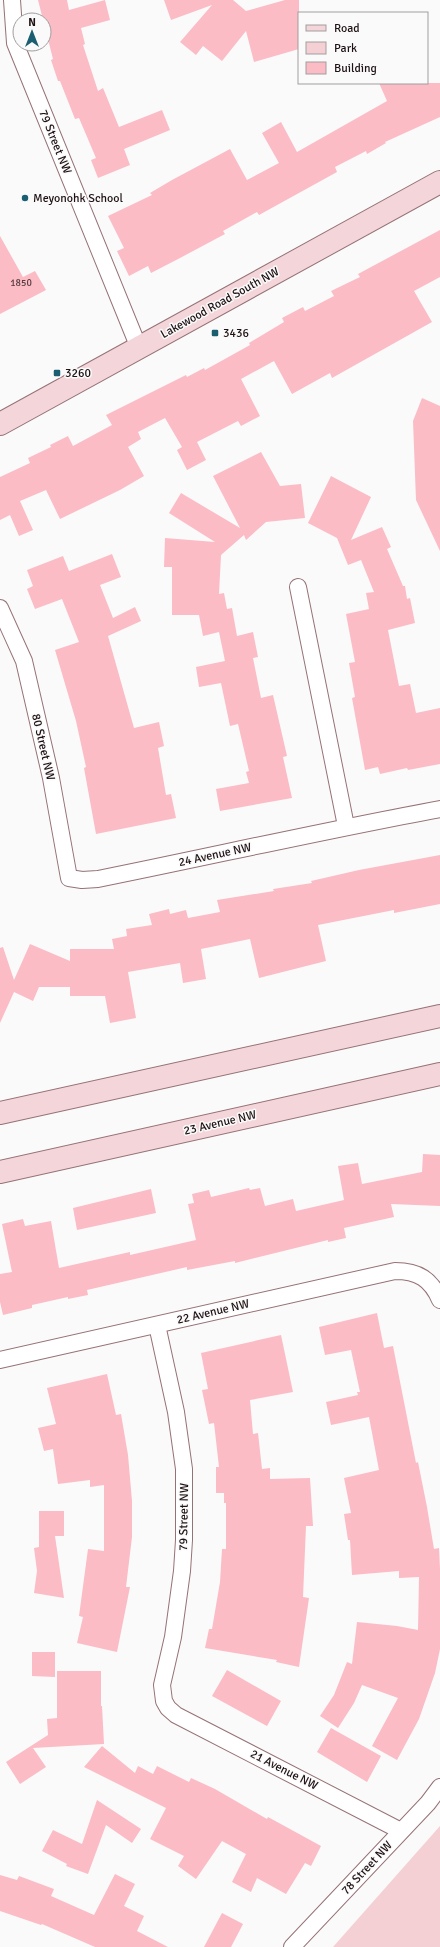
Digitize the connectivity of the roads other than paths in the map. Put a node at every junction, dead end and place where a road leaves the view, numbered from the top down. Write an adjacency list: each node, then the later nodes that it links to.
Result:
1 (12, 0): 3 (street, 79 Street NW)
2 (440, 182): 3 (main road, Lakewood Road South NW)
3 (138, 348): 4 (main road, Lakewood Road South NW)
4 (0, 424)
5 (298, 587): 8 (street)
6 (0, 608): 9 (street, 80 Street NW)
7 (440, 808): 8 (street, 24 Avenue NW)
8 (346, 826): 9 (street, 24 Avenue NW)
9 (82, 880)
10 (440, 1016): 12 (main road)
11 (440, 1074): 13 (main road, 23 Avenue NW)
12 (0, 1113)
13 (0, 1172)
14 (440, 1300): 15 (street, 22 Avenue NW)
15 (157, 1325): 16 (street, 22 Avenue NW); 17 (street, 79 Street NW)
16 (0, 1360)
17 (168, 1708): 19 (street, 21 Avenue NW)
18 (440, 1787): 19 (street, 78 Street NW)
19 (401, 1831): 20 (street, 78 Street NW)
20 (292, 1947)

